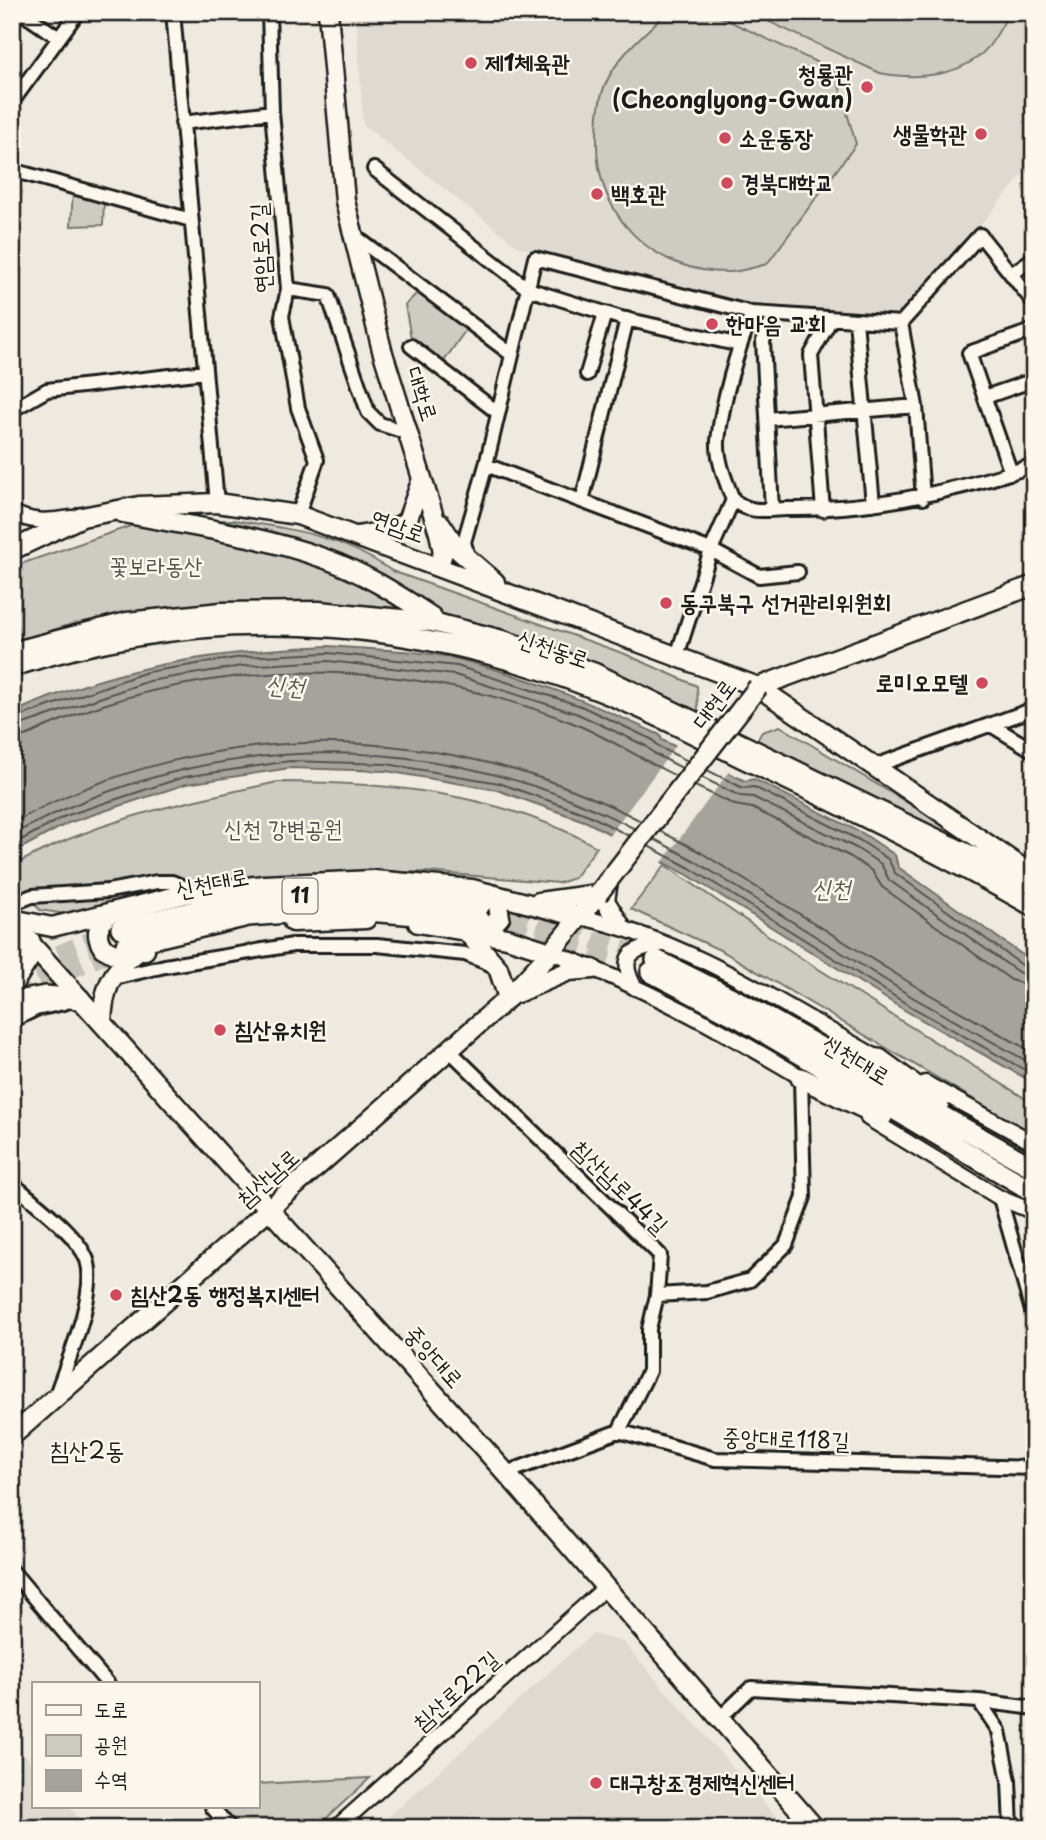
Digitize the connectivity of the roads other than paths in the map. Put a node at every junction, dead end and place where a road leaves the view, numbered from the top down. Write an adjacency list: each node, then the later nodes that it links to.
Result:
1 (21, 12): 6 (street)
2 (78, 12): 6 (street)
3 (173, 12): 9 (street)
4 (270, 12): 8 (street, 연암로2길)
5 (328, 12): 13 (main road, 대학로)
6 (59, 38): 7 (street)
7 (12, 102)
8 (272, 112): 9 (street); 16 (street, 연암로2길)
9 (182, 123): 12 (street)
10 (374, 169): 17 (street)
11 (12, 170): 12 (street)
12 (191, 220): 30 (street)
13 (352, 234): 29 (street); 40 (main road, 대학로)
14 (1034, 258): 15 (street)
15 (1013, 273): 18 (street); 25 (street)
16 (288, 289): 40 (street); 54 (street, 연암로2길)
17 (528, 289): 19 (street); 20 (street); 29 (street)
18 (1034, 303)
19 (605, 313): 22 (street); 31 (street)
20 (752, 313): 21 (street); 27 (street)
21 (774, 315): 23 (street); 39 (street)
22 (627, 319): 27 (street); 47 (street)
23 (831, 319): 24 (street); 38 (street)
24 (856, 321): 25 (street); 36 (street)
25 (901, 323): 34 (street)
26 (1034, 330): 33 (street)
27 (740, 345): 46 (street)
28 (411, 346): 37 (street, 대학로)
29 (511, 354): 37 (street)
30 (205, 372): 35 (street); 48 (street)
31 (587, 374)
32 (1034, 380): 33 (street)
33 (985, 397): 43 (street)
34 (916, 406): 36 (street); 45 (street)
35 (12, 410)
36 (866, 410): 38 (street); 49 (street)
37 (497, 412): 41 (street)
38 (815, 416): 39 (street); 51 (street)
39 (767, 419): 50 (street)
40 (408, 433): 44 (main road, 대학로)
41 (486, 465): 47 (street); 57 (street)
42 (1034, 465): 43 (street)
43 (1010, 473): 45 (street)
44 (422, 479): 56 (main road, 대학로); 58 (main road)
45 (923, 498): 49 (street)
46 (733, 500): 50 (street); 60 (street)
47 (582, 501): 60 (street)
48 (217, 503): 52 (main road, 연암로); 54 (main road, 연암로)
49 (873, 503): 51 (street)
50 (772, 509): 51 (street)
51 (823, 510)
52 (113, 511): 55 (main road, 연암로); 66 (main road)
53 (12, 512): 55 (street)
54 (298, 515): 58 (main road, 연암로)
55 (82, 517): 59 (main road, 연암로)
56 (439, 521): 57 (street); 61 (main road); 62 (main road, 대학로)
57 (469, 523): 61 (street)
58 (357, 536): 62 (main road, 연암로)
59 (12, 550)
60 (711, 550): 63 (street); 68 (street)
61 (470, 562): 65 (main road)
62 (439, 568): 65 (main road, 연암로)
63 (799, 572)
64 (1034, 585): 70 (main road, 대현로)
65 (509, 593): 68 (main road, 연암로)
66 (432, 630): 67 (main road, 신천동로); 69 (main road, 신천동로); 76 (main road, 신천동로); 81 (main road, 신천동로)
67 (12, 652)
68 (677, 656): 70 (main road, 연암로)
69 (12, 667)
70 (758, 687): 74 (main road, 연암로); 78 (main road, 대현로, bridge)
71 (1034, 709): 72 (street)
72 (991, 724): 73 (street); 74 (street)
73 (1034, 751)
74 (872, 767): 75 (main road, 연암로)
75 (1034, 876)
76 (1034, 886)
77 (196, 892): 80 (street); 82 (main road); 86 (main road)
78 (604, 892): 79 (main road); 83 (main road, 대현로); 85 (main road)
79 (532, 902): 82 (main road); 83 (main road)
80 (12, 904)
81 (1034, 907)
82 (479, 912): 86 (highway, 신천대로 / 11); 88 (main road); 90 (main road)
83 (580, 916): 85 (street); 88 (main road, 대현로)
84 (12, 921): 86 (main road); 87 (main road, 중앙대로)
85 (620, 925): 89 (street)
86 (123, 934): 92 (main road)
87 (30, 941): 93 (highway); 96 (main road, 중앙대로)
88 (551, 952): 91 (street); 95 (main road, 침산남로)
89 (657, 959): 94 (street); 101 (street); 104 (highway, 신천대로); 106 (highway, 신천대로)
90 (498, 968): 92 (street); 95 (main road)
91 (593, 969): 94 (street); 95 (main road)
92 (110, 979): 99 (main road)
93 (12, 985)
94 (635, 989): 102 (street)
95 (508, 998): 100 (main road, 침산남로)
96 (80, 999): 97 (highway); 98 (street); 99 (main road, 중앙대로)
97 (12, 1002)
98 (12, 1021)
99 (102, 1023): 110 (main road, 중앙대로)
100 (449, 1050): 110 (main road, 침산남로); 112 (street, 침산남로44길)
101 (879, 1059): 103 (street); 104 (highway)
102 (802, 1078): 106 (highway); 109 (street); 112 (street)
103 (1034, 1143)
104 (1008, 1154): 105 (highway, 신천대로)
105 (1034, 1168)
106 (1003, 1176): 108 (highway, 신천대로)
107 (14, 1187): 114 (street)
108 (1034, 1192)
109 (1000, 1198): 111 (street); 113 (street)
110 (269, 1210): 114 (main road, 침산남로); 118 (main road, 중앙대로)
111 (1034, 1213)
112 (657, 1295): 115 (street, 침산남로44길)
113 (1034, 1318)
114 (55, 1399): 116 (main road, 침산남로)
115 (619, 1431): 117 (street, 중앙대로118길); 118 (street)
116 (12, 1436)
117 (1034, 1468)
118 (506, 1473): 120 (main road, 중앙대로)
119 (12, 1572): 121 (street)
120 (606, 1587): 124 (main road, 중앙대로); 127 (street, 침산로22길)
121 (106, 1682)
122 (979, 1701): 123 (street); 124 (street); 129 (street)
123 (1034, 1708)
124 (720, 1717): 128 (main road, 중앙대로)
125 (213, 1808): 126 (street)
126 (230, 1828)
127 (337, 1828)
128 (816, 1828)
129 (1011, 1828)

